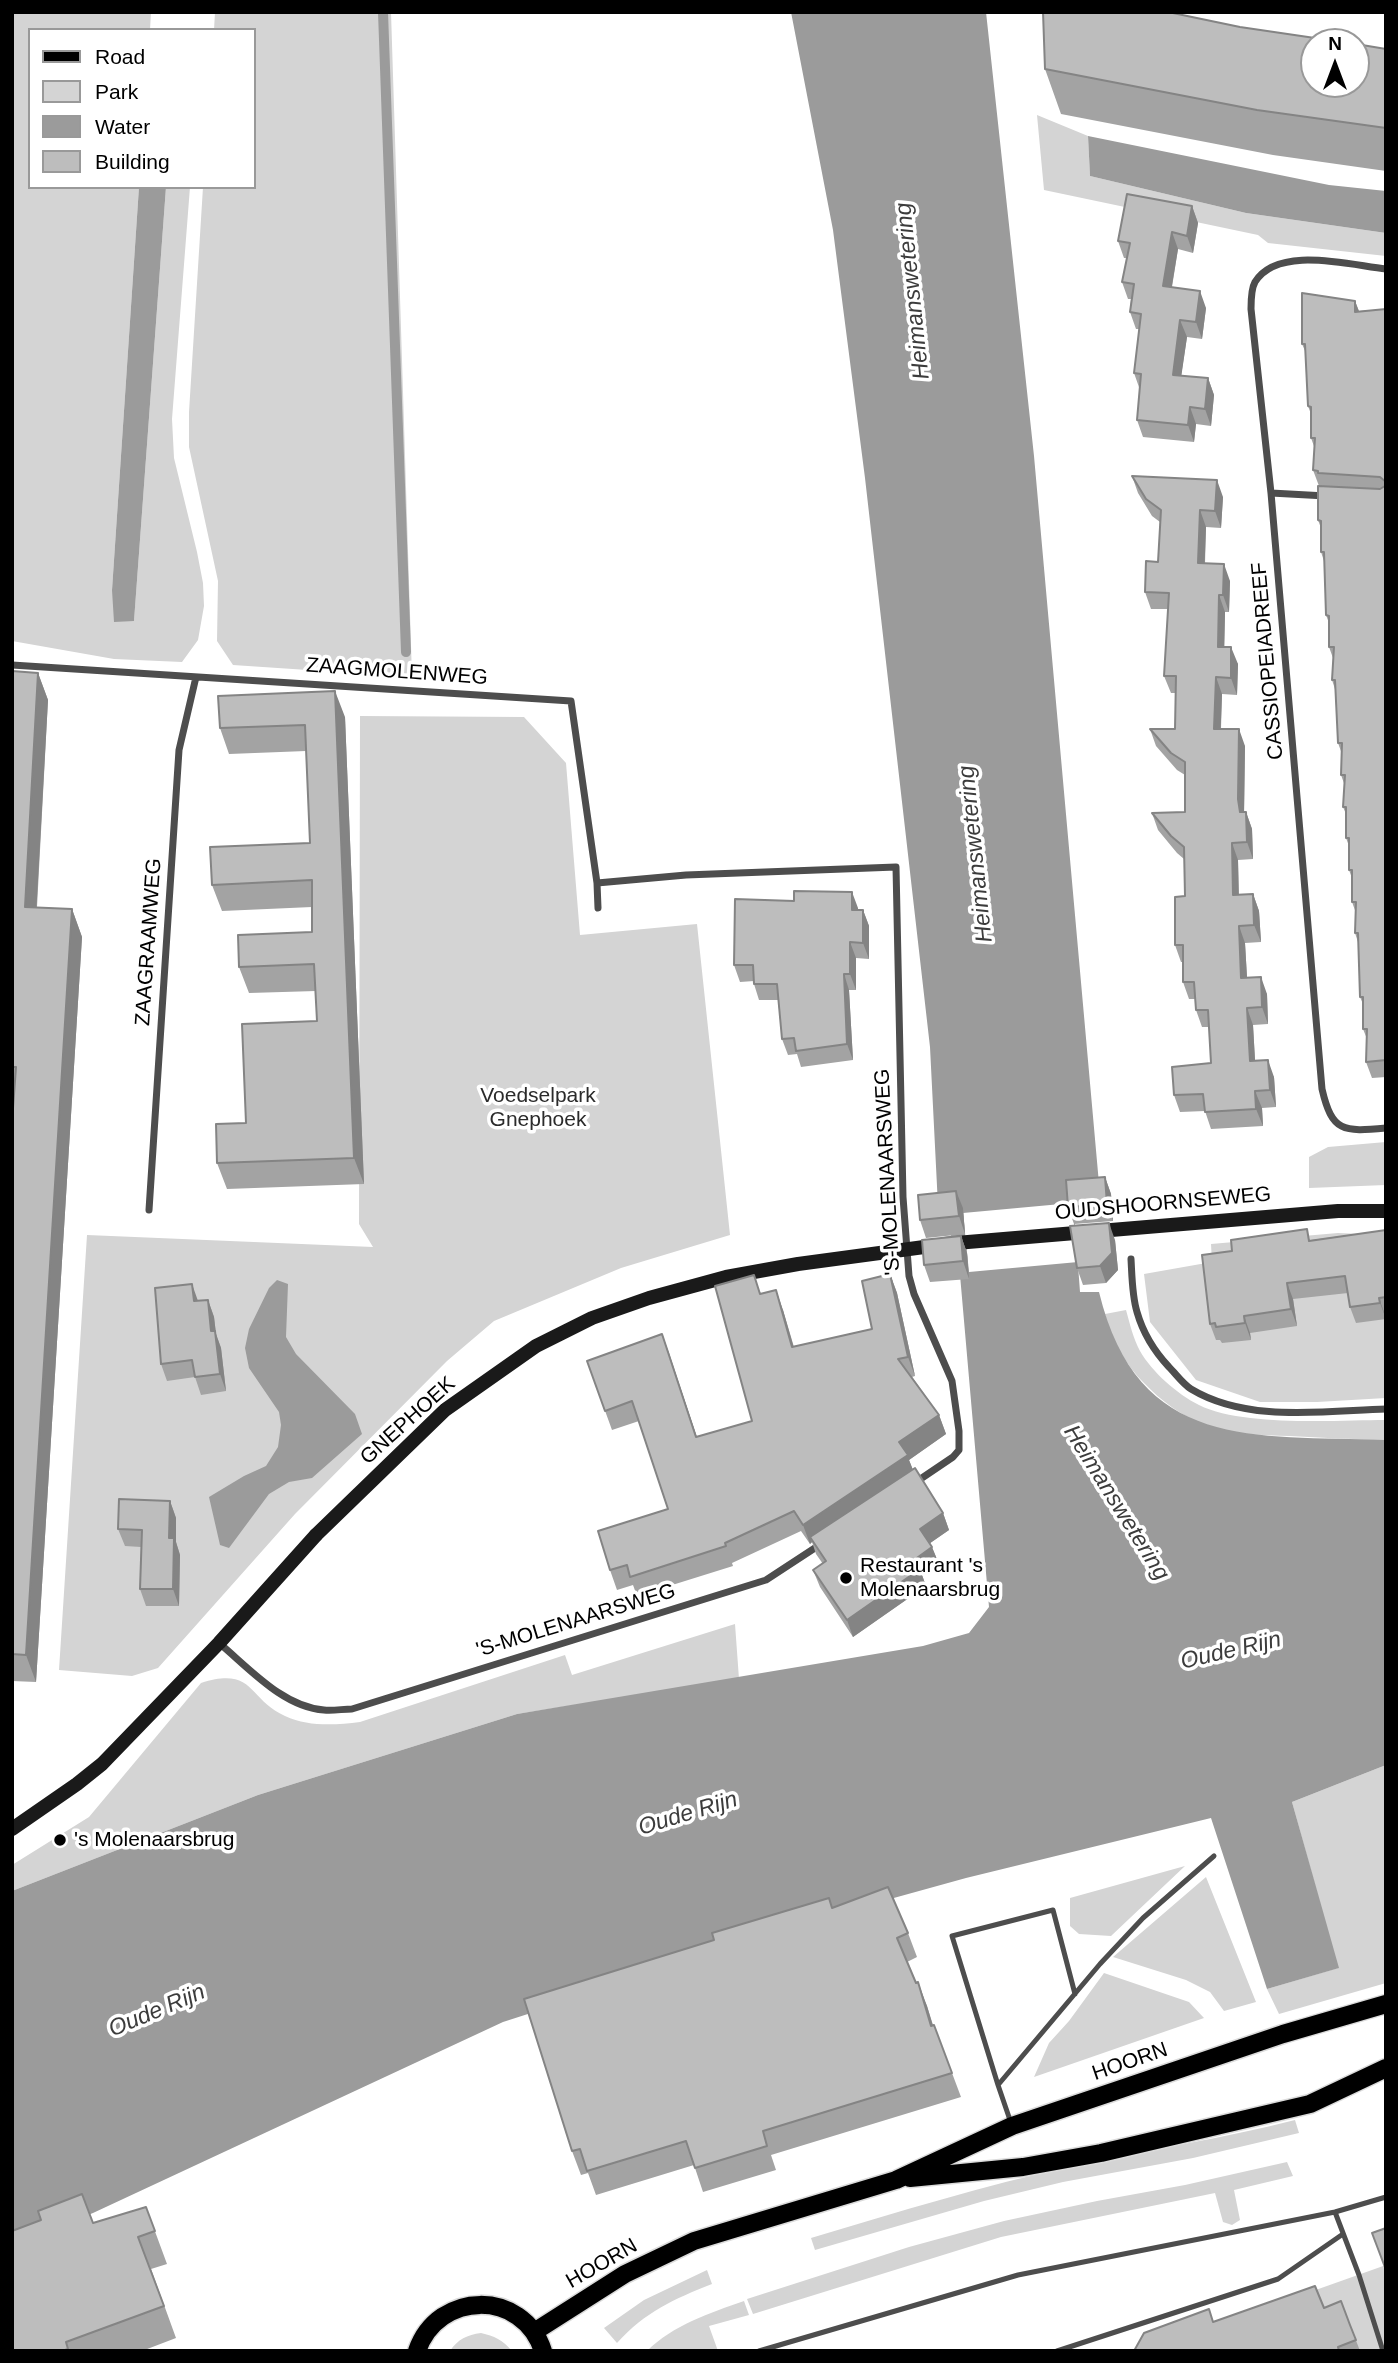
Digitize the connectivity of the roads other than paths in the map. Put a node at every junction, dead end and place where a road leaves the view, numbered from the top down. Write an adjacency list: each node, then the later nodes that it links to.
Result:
1 (1386, 269): 2 (street, CASSIOPEIADREEF)
2 (1271, 493): 3 (street); 8 (street, CASSIOPEIADREEF)
3 (1335, 496)
4 (12, 665): 5 (street, ZAAGMOLENWEG)
5 (196, 677): 6 (street, ZAAGMOLENWEG); 9 (street, ZAAGRAAMWEG)
6 (597, 883): 7 (street, ZAAGMOLENWEG); 14 (street, 'S-MOLENAARSWEG)
7 (598, 908)
8 (1386, 1128)
9 (149, 1210)
10 (1386, 1211): 11 (street, OUDSHOORNSEWEG)
11 (944, 1244): 16 (street, GNEPHOEK, bridge)
12 (1130, 1259): 13 (street)
13 (1386, 1409)
14 (906, 1488)
15 (825, 1542): 16 (street, 'S-MOLENAARSWEG)
16 (219, 1643): 17 (street, GNEPHOEK)
17 (12, 1829)
18 (1214, 1856): 19 (lane)
19 (1076, 1994): 22 (lane); 22 (lane)
20 (1386, 2004): 23 (main road, HOORN)
21 (1386, 2068): 24 (main road, HOORN)
22 (998, 2085): 23 (lane)
23 (1012, 2126): 24 (main road, HOORN)
24 (896, 2180): 28 (main road, HOORN)
25 (1386, 2197): 26 (lane)
26 (1335, 2212): 27 (lane); 31 (lane)
27 (1343, 2234): 32 (lane); 33 (lane)
28 (534, 2332): 29 (main road); 30 (main road)
29 (417, 2351)
30 (543, 2351)
31 (759, 2351)
32 (1056, 2351)
33 (1383, 2351)

